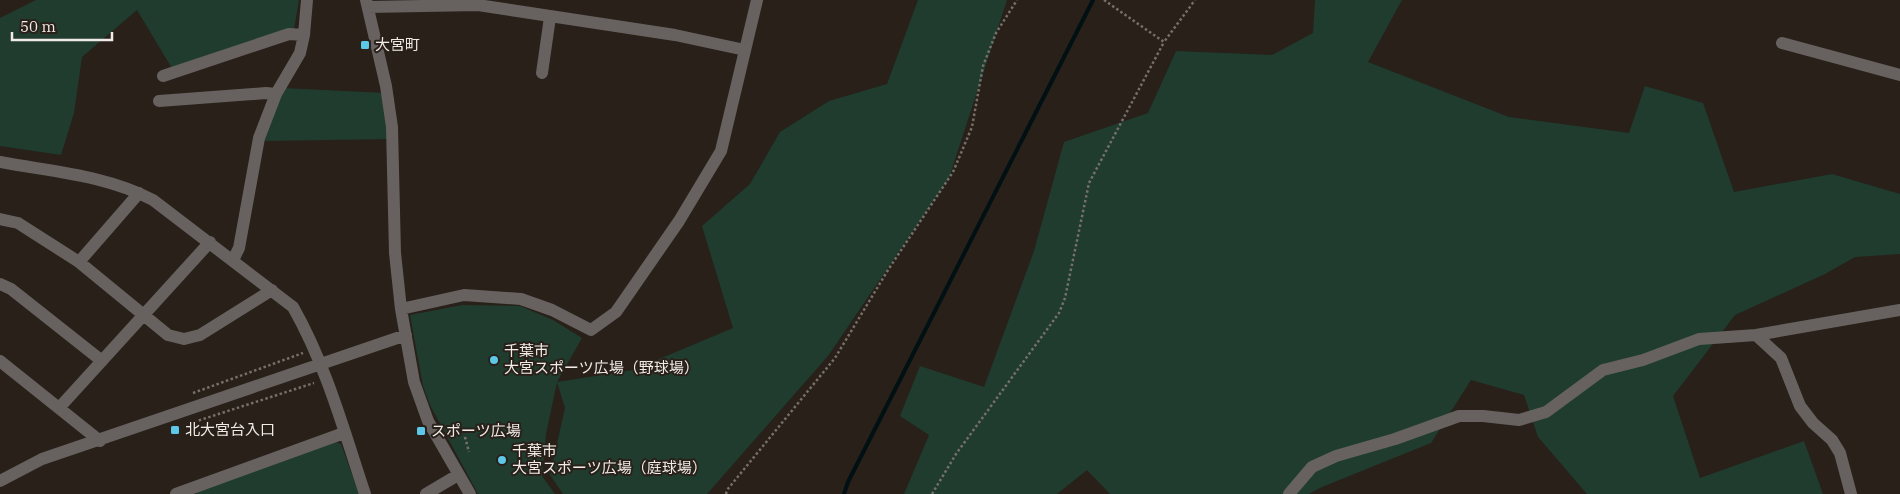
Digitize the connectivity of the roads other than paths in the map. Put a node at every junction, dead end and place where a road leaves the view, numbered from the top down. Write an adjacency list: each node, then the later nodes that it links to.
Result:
1 (307, 0): 5 (street)
2 (757, 0): 7 (street)
3 (367, 4): 4 (street); 21 (street)
4 (550, 16): 7 (street); 8 (street)
5 (304, 35): 9 (street); 11 (street)
6 (1782, 43): 10 (street)
7 (745, 50): 21 (street)
8 (542, 73)
9 (164, 76)
10 (1900, 76)
11 (276, 94): 12 (street); 17 (street)
12 (159, 101)
13 (0, 162): 14 (street)
14 (139, 193): 16 (street); 18 (street)
15 (0, 219): 18 (street)
16 (210, 242): 17 (street); 23 (street)
17 (233, 260): 20 (street)
18 (79, 262): 23 (street)
19 (0, 284): 26 (street)
20 (272, 290): 23 (street); 28 (street)
21 (400, 309): 24 (street)
22 (1900, 310): 25 (street)
23 (144, 315): 26 (street)
24 (406, 335): 28 (street); 32 (street)
25 (1756, 335): 38 (street); 39 (street)
26 (102, 360): 29 (street)
27 (0, 361): 29 (street)
28 (320, 364): 30 (street); 31 (street)
29 (59, 408): 31 (street)
30 (344, 433): 34 (street); 35 (street)
31 (100, 440): 33 (street)
32 (458, 475): 36 (street); 37 (street)
33 (0, 481)
34 (176, 494)
35 (365, 494)
36 (426, 494)
37 (470, 494)
38 (1290, 494)
39 (1851, 494)

